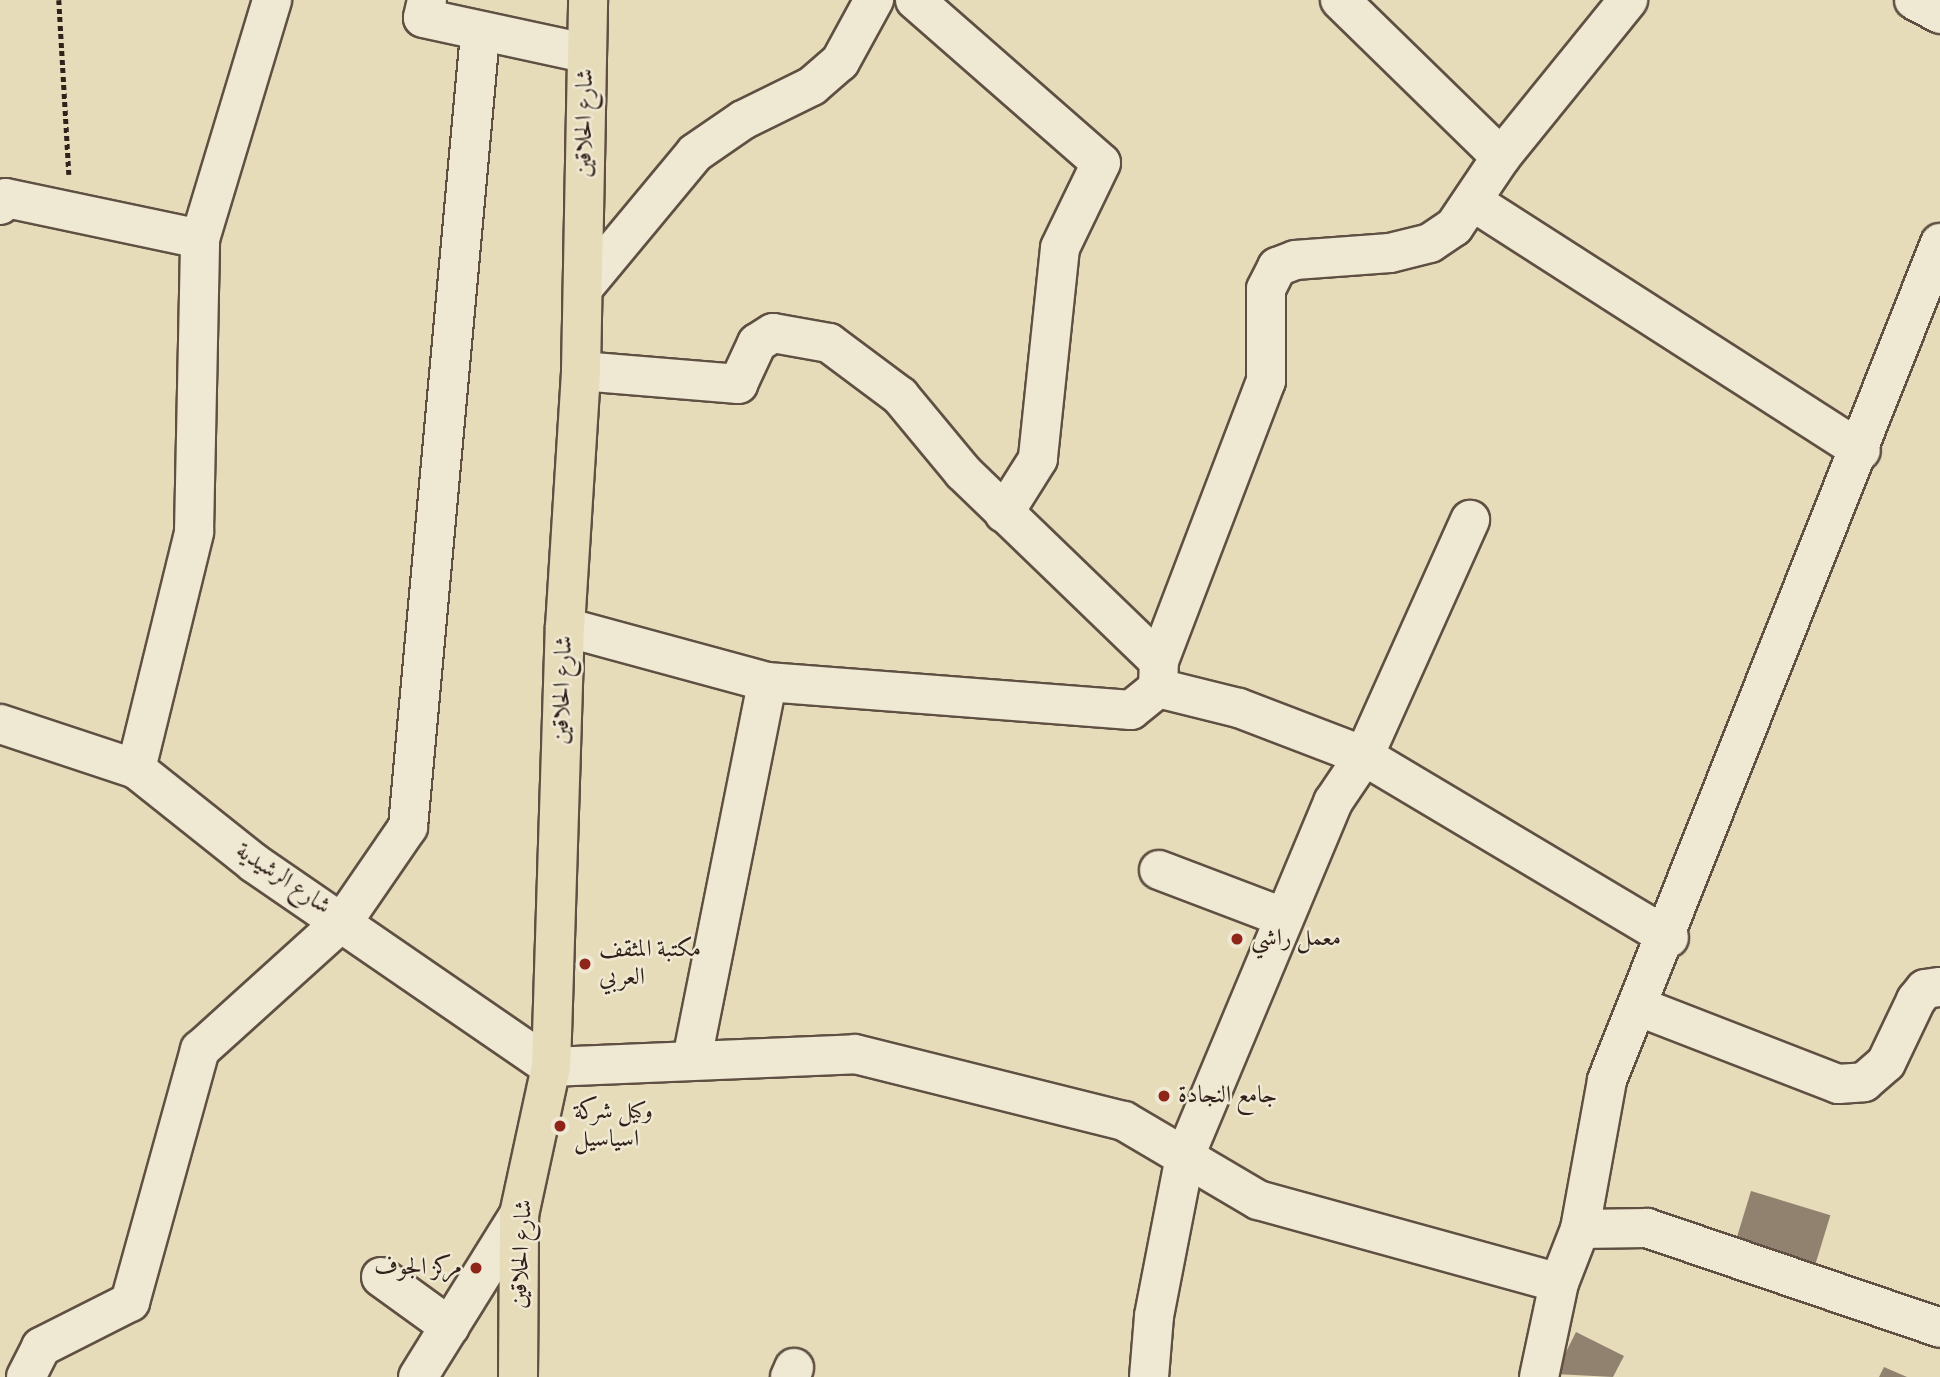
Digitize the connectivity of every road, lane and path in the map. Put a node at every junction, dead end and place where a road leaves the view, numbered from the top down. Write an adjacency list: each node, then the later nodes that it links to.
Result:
1 (59, 0): 16 (path)
2 (272, 0): 17 (street)
3 (427, 0): 11 (street)
4 (588, 0): 12 (main road, شارع الحلاقين)
5 (874, 0): 20 (street)
6 (915, 0): 23 (street)
7 (1340, 0): 13 (street)
8 (1628, 0): 13 (street)
9 (1914, 0): 10 (street)
10 (1940, 14)
11 (480, 34): 12 (street); 33 (street)
12 (586, 53): 20 (main road, شارع الحلاقين)
13 (1501, 157): 14 (street)
14 (1472, 201): 22 (street); 26 (street)
15 (0, 205): 16 (street)
16 (71, 211): 17 (street)
17 (200, 239): 30 (street)
18 (1940, 243): 19 (street)
19 (1933, 282): 22 (street)
20 (583, 288): 21 (main road, شارع الحلاقين)
21 (581, 372): 23 (street); 25 (main road, شارع الحلاقين)
22 (1861, 451): 34 (street)
23 (1004, 513): 26 (street)
24 (1470, 520): 29 (street)
25 (565, 627): 27 (street); 38 (main road, شارع الحلاقين)
26 (1159, 675): 27 (street); 29 (street)
27 (767, 682): 37 (street)
28 (0, 724): 30 (street, شارع الرشيدية)
29 (1364, 757): 32 (street); 34 (street)
30 (136, 769): 33 (street, شارع الرشيدية)
31 (1159, 870): 32 (street)
32 (1283, 918): 39 (street)
33 (344, 920): 38 (street, شارع الرشيدية); 47 (street)
34 (1668, 938): 36 (street)
35 (1940, 986): 36 (street)
36 (1637, 1006): 41 (street)
37 (692, 1059): 38 (street); 39 (street)
38 (551, 1067): 40 (main road, شارع الحلاقين)
39 (1185, 1156): 43 (street); 50 (street)
40 (520, 1215): 44 (street); 49 (main road, شارع الحلاقين)
41 (1580, 1229): 43 (street); 45 (street)
42 (381, 1278): 44 (street)
43 (1559, 1283): 46 (street)
44 (450, 1327): 48 (street)
45 (1940, 1328)
46 (1543, 1376)
47 (26, 1377)
48 (418, 1377)
49 (518, 1377)
50 (1149, 1377)

